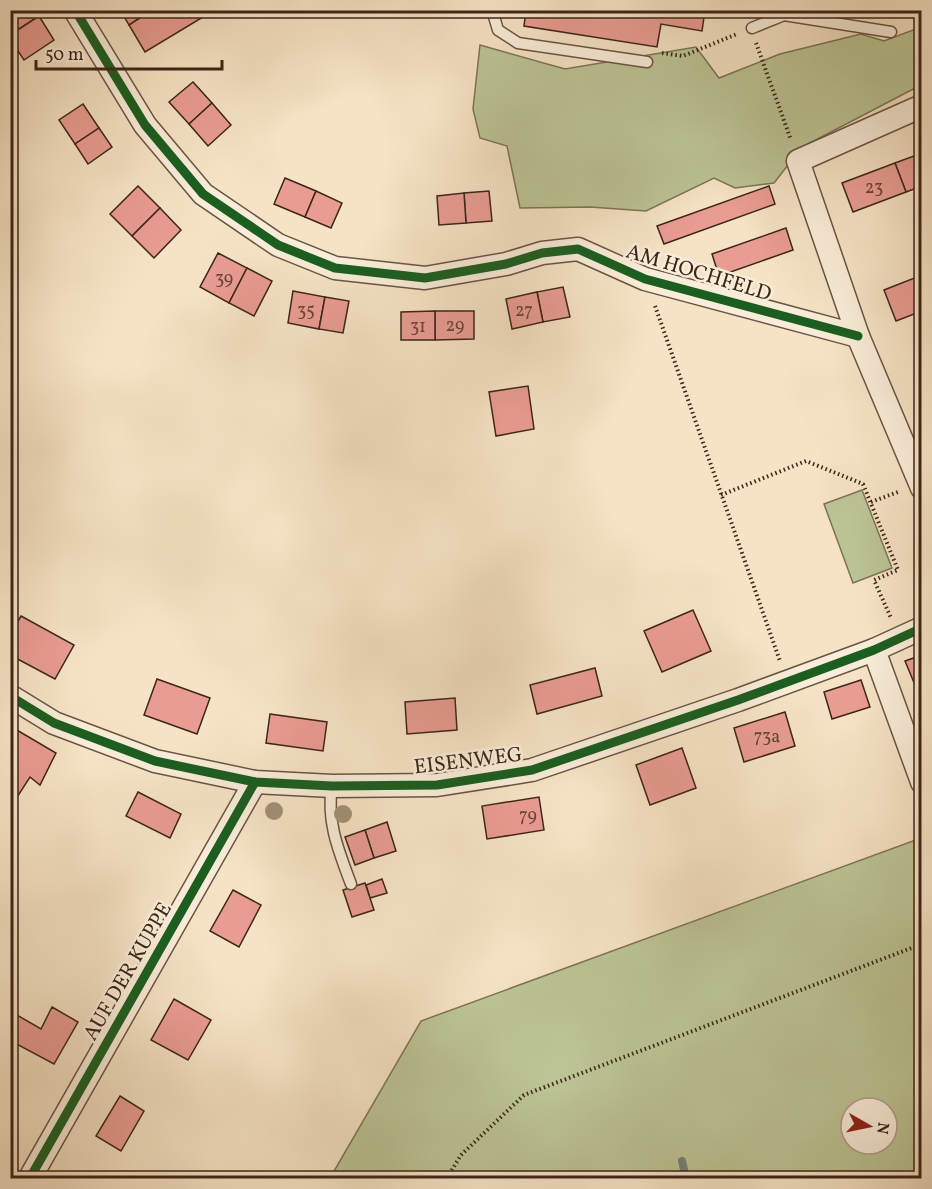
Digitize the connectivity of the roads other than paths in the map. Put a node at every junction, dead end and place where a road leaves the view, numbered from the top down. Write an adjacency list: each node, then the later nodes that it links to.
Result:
1 (75, 10): 7 (street, AM HOCHFELD)
2 (492, 10): 5 (lane)
3 (752, 28): 4 (lane)
4 (891, 32)
5 (647, 62)
6 (921, 106): 7 (street)
7 (858, 336): 8 (street)
8 (921, 486)
9 (921, 628): 10 (street, EISENWEG)
10 (874, 650): 13 (street); 14 (street, EISENWEG)
11 (10, 696): 12 (street, EISENWEG)
12 (255, 782): 14 (street, EISENWEG); 16 (street, AUF DER KUPPE)
13 (921, 782)
14 (332, 786): 15 (lane)
15 (351, 884)
16 (30, 1179)

